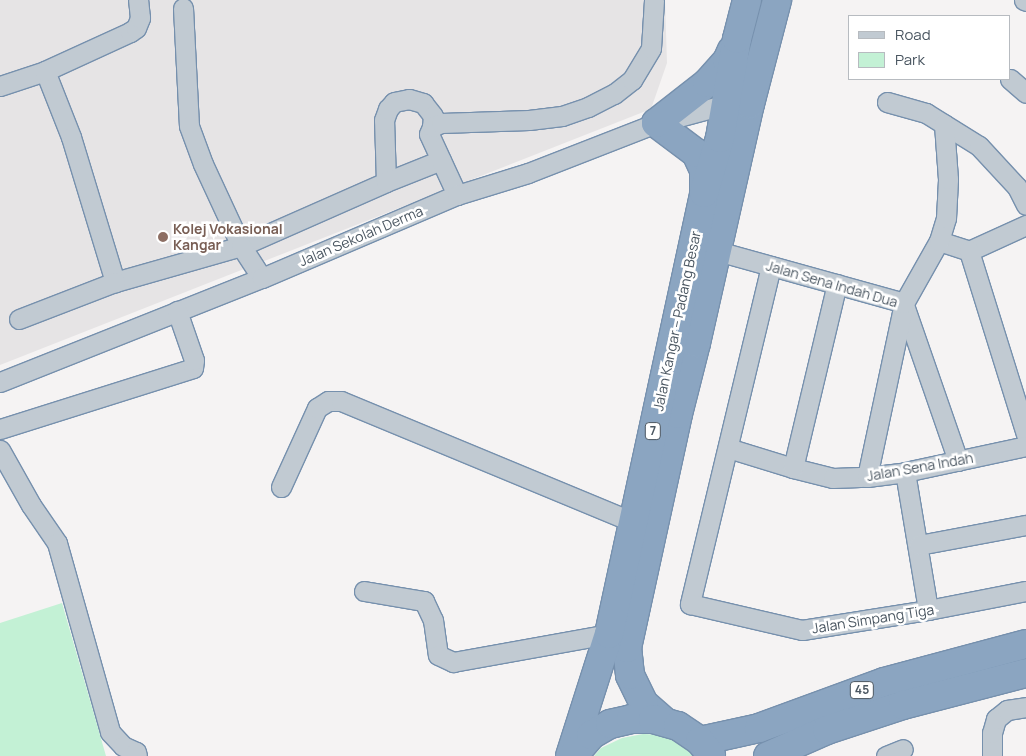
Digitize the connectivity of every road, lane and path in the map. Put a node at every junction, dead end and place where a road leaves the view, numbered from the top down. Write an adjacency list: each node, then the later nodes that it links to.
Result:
1 (138, 0): 7 (street)
2 (654, 0): 16 (street)
3 (747, 0): 6 (highway, Jalan Kangar – Padang Besar / 7)
4 (777, 0): 8 (highway, Jalan Kangar – Padang Besar / 7)
5 (183, 8): 25 (street)
6 (737, 39): 13 (highway, Jalan Kangar – Padang Besar / 7); 14 (highway)
7 (45, 71): 10 (street); 30 (street)
8 (758, 71): 13 (highway); 17 (highway, Jalan Kangar – Padang Besar / 7)
9 (1011, 80): 11 (street)
10 (0, 86)
11 (1026, 93)
12 (887, 102): 15 (street)
13 (727, 104): 14 (street, Jalan Sekolah Derma); 17 (highway); 20 (highway, Jalan Kangar – Padang Besar / 7)
14 (656, 123): 20 (highway); 21 (street, Jalan Sekolah Derma)
15 (944, 124): 22 (street); 24 (street)
16 (432, 127): 18 (street); 19 (street)
17 (740, 148): 26 (highway, Jalan Kangar – Padang Besar / 7)
18 (441, 160): 19 (street); 21 (street)
19 (386, 182): 25 (street)
20 (704, 193): 46 (highway, Jalan Kangar – Padang Besar / 7)
21 (457, 195): 29 (street, Jalan Sekolah Derma)
22 (1026, 204)
23 (1026, 225): 27 (street)
24 (939, 241): 27 (street); 32 (street)
25 (241, 246): 29 (street); 30 (street)
26 (717, 251): 28 (street, Jalan Sena Indah Dua); 56 (highway, Jalan Kangar – Padang Besar / 7)
27 (969, 251): 37 (street)
28 (771, 266): 31 (street, Jalan Sena Indah Dua); 39 (street)
29 (262, 278): 33 (street, Jalan Sekolah Derma)
30 (115, 282): 34 (street)
31 (837, 284): 32 (street, Jalan Sena Indah Dua); 42 (street)
32 (904, 303): 41 (street, Jalan Sena Indah Dua); 44 (street)
33 (177, 311): 35 (street, Jalan Sekolah Derma); 36 (street)
34 (19, 319)
35 (0, 382)
36 (0, 430)
37 (1026, 434)
38 (1026, 446): 41 (street, Jalan Sena Indah)
39 (728, 448): 42 (street, Jalan Sena Indah); 51 (street, Jalan Simpang Tiga)
40 (0, 450): 58 (street)
41 (958, 461): 43 (street, Jalan Sena Indah)
42 (793, 468): 44 (street, Jalan Sena Indah)
43 (905, 472): 44 (street, Jalan Sena Indah); 48 (street)
44 (867, 477)
45 (281, 487): 46 (street)
46 (633, 522): 52 (highway, Jalan Kangar – Padang Besar / 7)
47 (1026, 525): 48 (street)
48 (919, 545): 51 (street)
49 (364, 591): 52 (street)
50 (1026, 591): 51 (street, Jalan Simpang Tiga)
51 (928, 610)
52 (609, 634): 59 (highway, Jalan Kangar – Padang Besar / 7)
53 (1026, 644): 57 (highway, 45)
54 (1026, 673): 60 (highway, 45)
55 (1026, 707): 61 (street)
56 (665, 722): 57 (highway, 7); 59 (highway, 7)
57 (706, 748)
58 (137, 756)
59 (571, 756)
60 (768, 756)
61 (992, 756)

